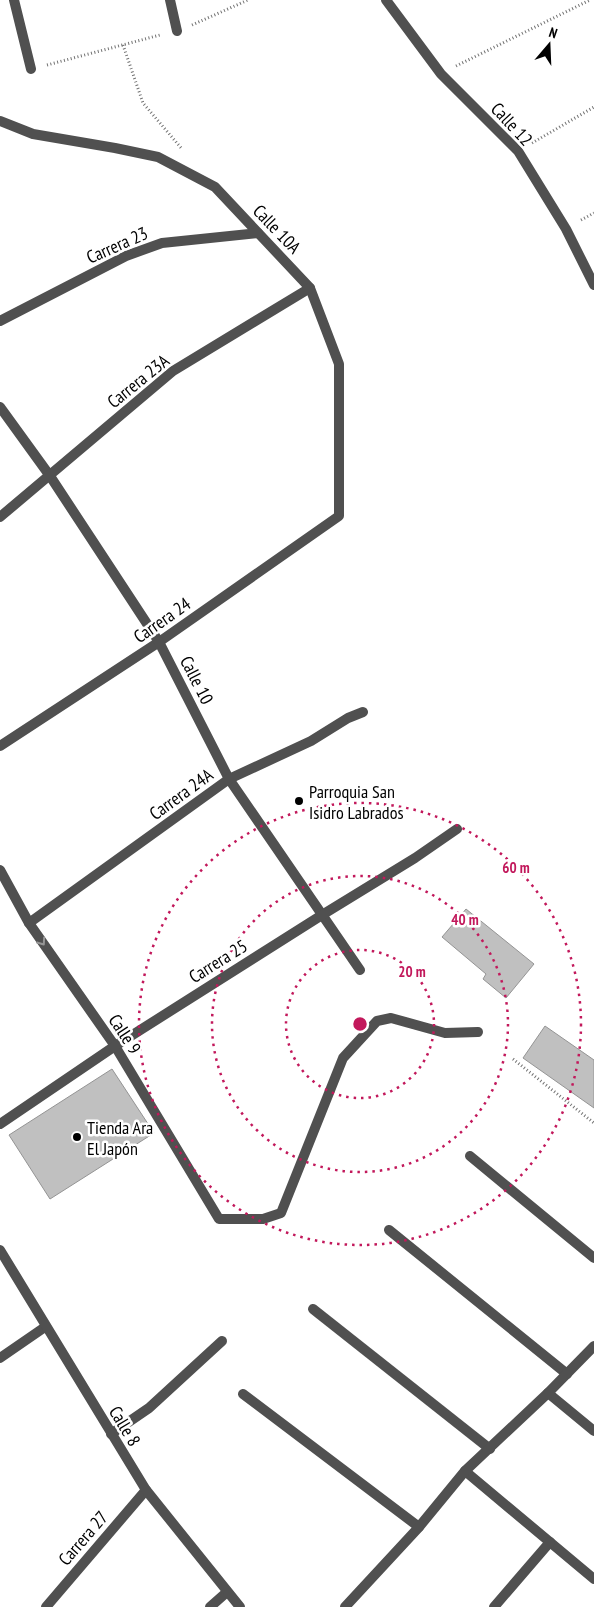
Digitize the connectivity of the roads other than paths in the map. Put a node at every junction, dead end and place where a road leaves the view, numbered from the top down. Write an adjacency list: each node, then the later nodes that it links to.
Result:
1 (14, 0): 5 (street)
2 (170, 0): 4 (street)
3 (386, 0): 8 (street, Calle 12)
4 (177, 31)
5 (31, 69)
6 (0, 121): 7 (street, Calle 10A)
7 (258, 233): 9 (street, Calle 10A); 10 (street, Carrera 23)
8 (594, 285)
9 (310, 288): 12 (street, Carrera 23A); 13 (street, Calle 10A)
10 (0, 321)
11 (0, 407): 12 (street, Calle 10)
12 (50, 476): 14 (street, Carrera 23A); 15 (street, Calle 10)
13 (339, 516): 15 (street, Carrera 24)
14 (0, 517)
15 (159, 642): 17 (street, Carrera 24); 18 (street, Calle 10)
16 (363, 712): 18 (street, Carrera 24A)
17 (0, 746)
18 (229, 779): 21 (street, Calle 10); 22 (street, Carrera 24A)
19 (457, 829): 21 (street, Carrera 25)
20 (0, 870): 22 (street, Calle 9)
21 (322, 915): 23 (street, Calle 10); 25 (street, Carrera 25)
22 (29, 923): 25 (street, Calle 9, one-way to 25)
23 (360, 970)
24 (478, 1032): 25 (street, Calle 9)
25 (115, 1046): 26 (street, Carrera 25)
26 (0, 1124)
27 (470, 1156): 30 (street)
28 (389, 1230): 36 (street)
29 (0, 1250): 32 (street, Calle 8)
30 (594, 1258)
31 (314, 1310): 41 (street)
32 (45, 1327): 35 (street); 40 (street, Calle 8)
33 (222, 1341): 40 (street)
34 (594, 1346): 36 (street)
35 (0, 1358)
36 (567, 1374): 37 (street)
37 (548, 1393): 39 (street); 41 (street)
38 (243, 1394): 44 (street)
39 (594, 1431)
40 (111, 1434): 43 (street, Calle 8)
41 (490, 1449): 42 (street)
42 (466, 1472): 44 (street); 45 (street)
43 (146, 1490): 47 (street, Calle 8); 48 (street, Carrera 27)
44 (419, 1528): 51 (street)
45 (550, 1542): 46 (street); 52 (street)
46 (594, 1580)
47 (227, 1592): 49 (street); 50 (street, Calle 8)
48 (46, 1607)
49 (210, 1607)
50 (240, 1607)
51 (344, 1607)
52 (494, 1607)

